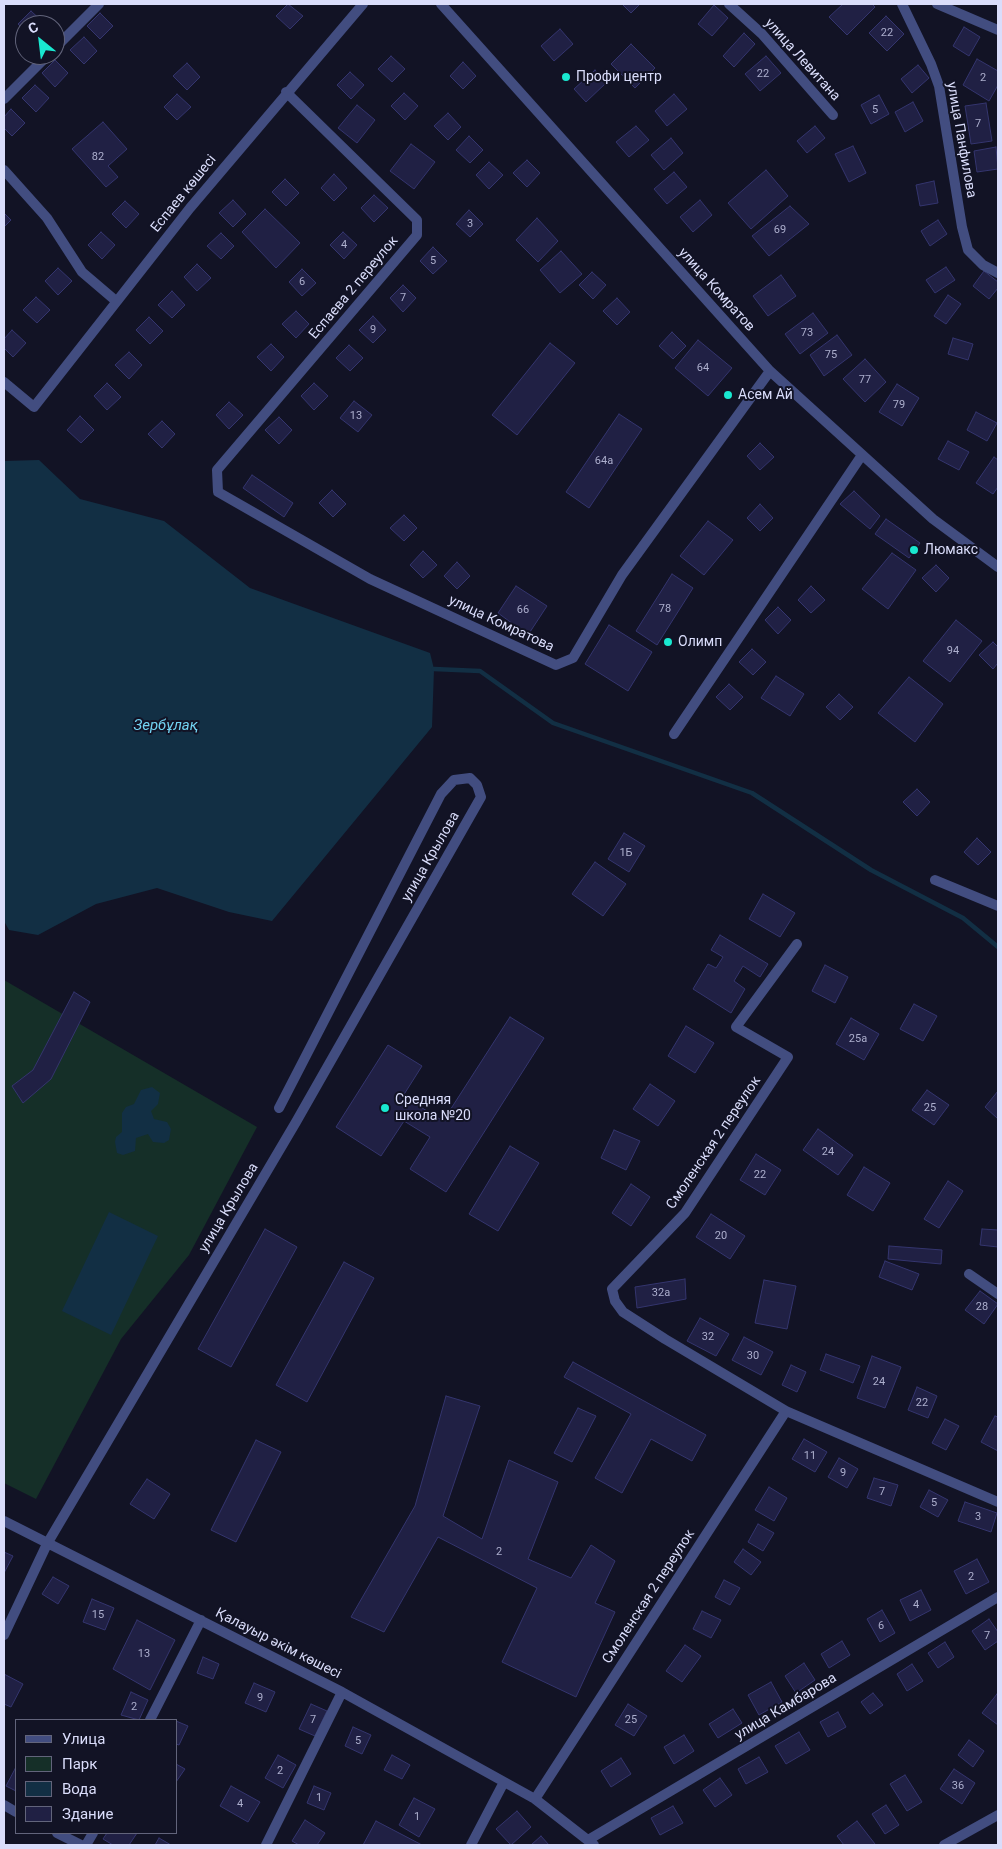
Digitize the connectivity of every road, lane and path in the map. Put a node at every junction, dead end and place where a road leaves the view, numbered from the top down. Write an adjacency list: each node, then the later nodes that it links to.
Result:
1 (99, 4): 8 (street)
2 (363, 4): 10 (street, Еспаев көшесі)
3 (441, 4): 16 (street, улица Комратов)
4 (729, 4): 12 (street, улица Левитана)
5 (902, 4): 14 (street, улица Панфилова)
6 (937, 4): 7 (street)
7 (998, 30)
8 (65, 38)
9 (38, 65): 11 (street)
10 (286, 92): 15 (street, Еспаев көшесі); 19 (street, Еспаева 2 переулок)
11 (4, 99)
12 (833, 115)
13 (4, 170): 15 (street)
14 (998, 273)
15 (116, 301): 17 (street, Еспаев көшесі)
16 (770, 371): 18 (street, улица Комратов); 19 (street, улица Комратова)
17 (4, 382)
18 (862, 455): 20 (street, улица Комратов); 21 (street)
19 (218, 492)
20 (998, 567)
21 (674, 734)
22 (935, 880): 23 (street)
23 (998, 906)
24 (797, 944): 28 (street, Смоленская 2 переулок)
25 (279, 1108): 31 (street, улица Крылова)
26 (969, 1274): 27 (street)
27 (998, 1294)
28 (786, 1411): 29 (street, Смоленская 2 переулок); 38 (street, Смоленская 2 переулок)
29 (998, 1502)
30 (4, 1521): 31 (street, Қалауыр әкім көшесі)
31 (47, 1544): 33 (street, Қалауыр әкім көшесі); 34 (street, улица Крылова)
32 (998, 1597): 44 (street, улица Камбарова)
33 (201, 1620): 35 (street, Қалауыр әкім көшесі); 36 (street)
34 (4, 1635)
35 (342, 1692): 37 (street, Қалауыр әкім көшесі); 47 (street)
36 (151, 1719)
37 (504, 1782): 38 (street, Қалауыр әкім көшесі); 48 (street)
38 (535, 1799): 44 (street, Қалауыр әкім көшесі)
39 (4, 1805): 40 (street)
40 (15, 1811)
41 (998, 1815): 49 (street)
42 (59, 1834): 45 (street)
43 (92, 1834): 46 (street)
44 (591, 1843)
45 (81, 1845)
46 (86, 1845)
47 (266, 1845)
48 (471, 1845)
49 (944, 1845)

